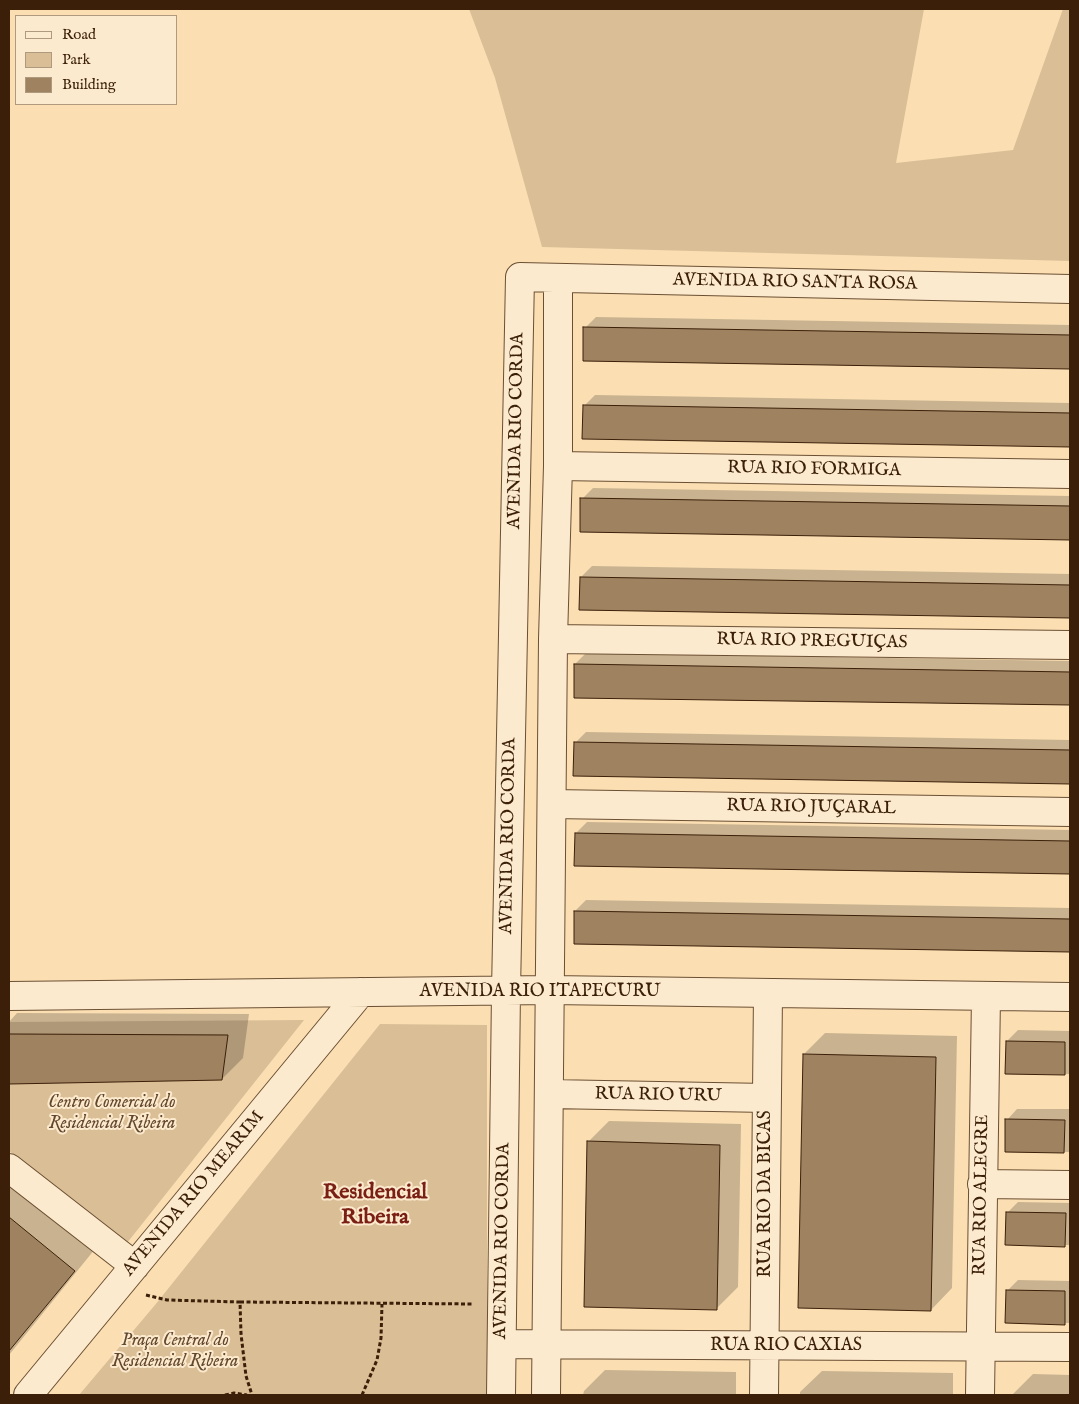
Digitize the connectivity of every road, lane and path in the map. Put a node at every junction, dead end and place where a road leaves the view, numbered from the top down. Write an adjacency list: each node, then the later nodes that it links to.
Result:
1 (520, 278): 2 (street, AVENIDA RIO SANTA ROSA); 10 (street, AVENIDA RIO CORDA)
2 (558, 278): 3 (street, AVENIDA RIO SANTA ROSA); 4 (street)
3 (1070, 289)
4 (558, 466): 5 (street, RUA RIO FORMIGA); 6 (street)
5 (1070, 474)
6 (553, 639): 7 (street, RUA RIO PREGUIÇAS); 8 (street)
7 (1070, 644)
8 (552, 804): 9 (street, RUA RIO JUÇARAL); 11 (street)
9 (1070, 812)
10 (506, 990): 11 (street, AVENIDA RIO ITAPECURU); 12 (street, AVENIDA RIO ITAPECURU); 26 (street, AVENIDA RIO CORDA)
11 (550, 990): 13 (street, AVENIDA RIO ITAPECURU); 17 (street)
12 (361, 992): 14 (street, AVENIDA RIO ITAPECURU); 22 (street, AVENIDA RIO MEARIM)
13 (768, 993): 15 (street, AVENIDA RIO ITAPECURU); 18 (street, RUA RIO DA BICAS)
14 (9, 996)
15 (986, 996): 16 (street, AVENIDA RIO ITAPECURU); 20 (street, RUA RIO ALEGRE)
16 (1070, 997)
17 (550, 1094): 18 (street, RUA RIO URU); 28 (street)
18 (766, 1098): 29 (street, RUA RIO DA BICAS)
19 (9, 1168): 22 (street)
20 (982, 1184): 21 (street); 30 (street, RUA RIO ALEGRE)
21 (1070, 1184)
22 (135, 1266): 23 (street, AVENIDA RIO MEARIM)
23 (116, 1289): 24 (path); 32 (street, AVENIDA RIO MEARIM)
24 (240, 1302): 25 (path); 35 (path)
25 (382, 1304): 26 (path); 36 (path)
26 (502, 1304): 27 (street, AVENIDA RIO CORDA)
27 (502, 1344): 28 (street, RUA RIO CAXIAS); 37 (street, AVENIDA RIO CORDA)
28 (547, 1345): 29 (street, RUA RIO CAXIAS); 38 (street)
29 (765, 1346): 30 (street, RUA RIO CAXIAS); 39 (street, RUA RIO DA BICAS)
30 (980, 1347): 31 (street, RUA RIO CAXIAS); 40 (street, RUA RIO ALEGRE)
31 (1070, 1347)
32 (28, 1395)
33 (225, 1395): 34 (path)
34 (247, 1395)
35 (252, 1395)
36 (362, 1395)
37 (501, 1395)
38 (546, 1395)
39 (764, 1395)
40 (980, 1395)

